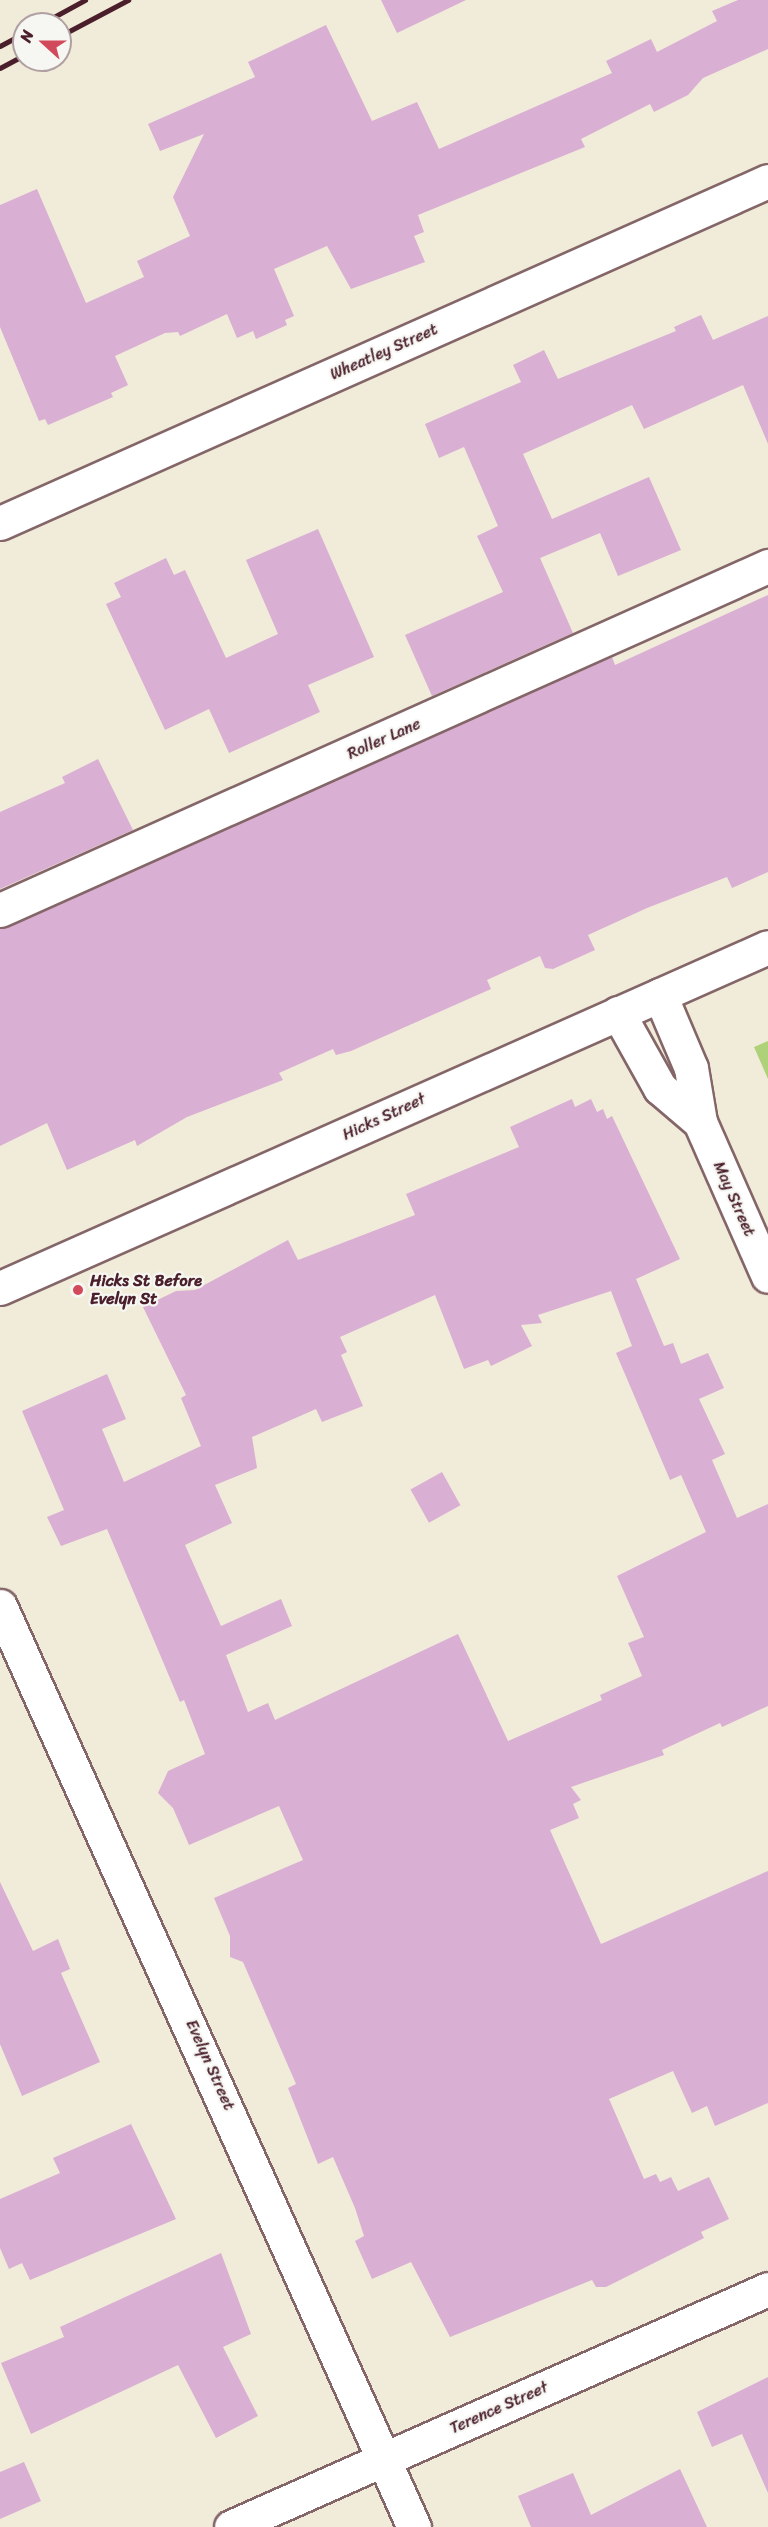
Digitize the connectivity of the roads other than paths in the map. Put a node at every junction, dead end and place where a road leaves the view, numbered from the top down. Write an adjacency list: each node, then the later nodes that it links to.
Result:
1 (768, 181): 2 (street, Wheatley Street)
2 (0, 523)
3 (768, 566): 4 (street, Roller Lane)
4 (0, 910)
5 (768, 947): 6 (street, Hicks Street)
6 (660, 995): 7 (street, Hicks Street); 8 (street, May Street)
7 (618, 1013): 8 (street, May Street); 10 (street, Hicks Street)
8 (700, 1122): 9 (street, May Street)
9 (768, 1276)
10 (0, 1288)
11 (0, 1606): 13 (street, Evelyn Street)
12 (768, 2289): 13 (street, Terence Street)
13 (383, 2459): 14 (street, Terence Street); 15 (street, Evelyn Street)
14 (231, 2527)
15 (414, 2527)

